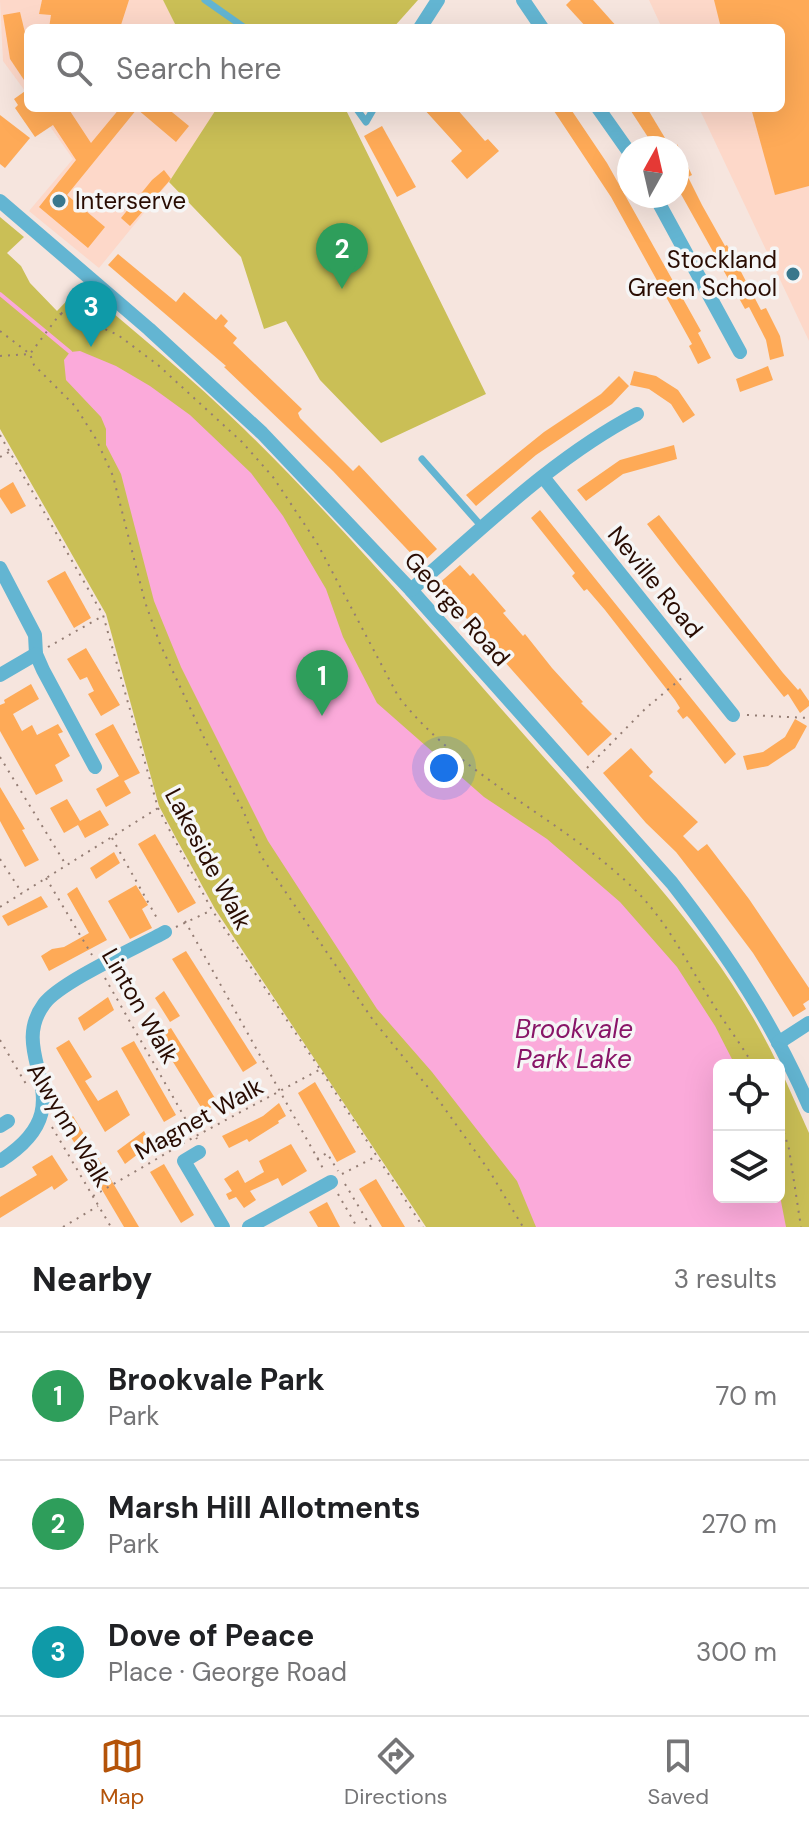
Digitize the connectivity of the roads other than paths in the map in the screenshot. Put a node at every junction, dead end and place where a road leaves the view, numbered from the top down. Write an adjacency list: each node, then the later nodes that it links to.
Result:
1 (205, 0): 4 (lane)
2 (438, 0): 5 (street)
3 (523, 0): 6 (street)
4 (239, 24)
5 (423, 24)
6 (539, 24)
7 (359, 112): 8 (lane)
8 (372, 112)
9 (601, 112): 10 (street)
10 (618, 136)
11 (0, 201): 19 (street, George Road)
12 (662, 208): 13 (street)
13 (740, 352)
14 (637, 414): 16 (street)
15 (422, 459): 17 (lane)
16 (543, 477): 17 (street); 22 (street, Neville Road)
17 (483, 528): 19 (street)
18 (0, 568): 20 (street)
19 (411, 590): 26 (street, George Road)
20 (36, 654): 21 (street); 23 (street)
21 (0, 675)
22 (733, 715)
23 (95, 767)
24 (165, 932): 29 (street)
25 (809, 1023): 26 (street)
26 (778, 1043): 27 (street, George Road)
27 (809, 1106)
28 (199, 1152): 31 (street)
29 (2, 1156)
30 (336, 1179): 32 (street)
31 (223, 1227)
32 (249, 1227)

